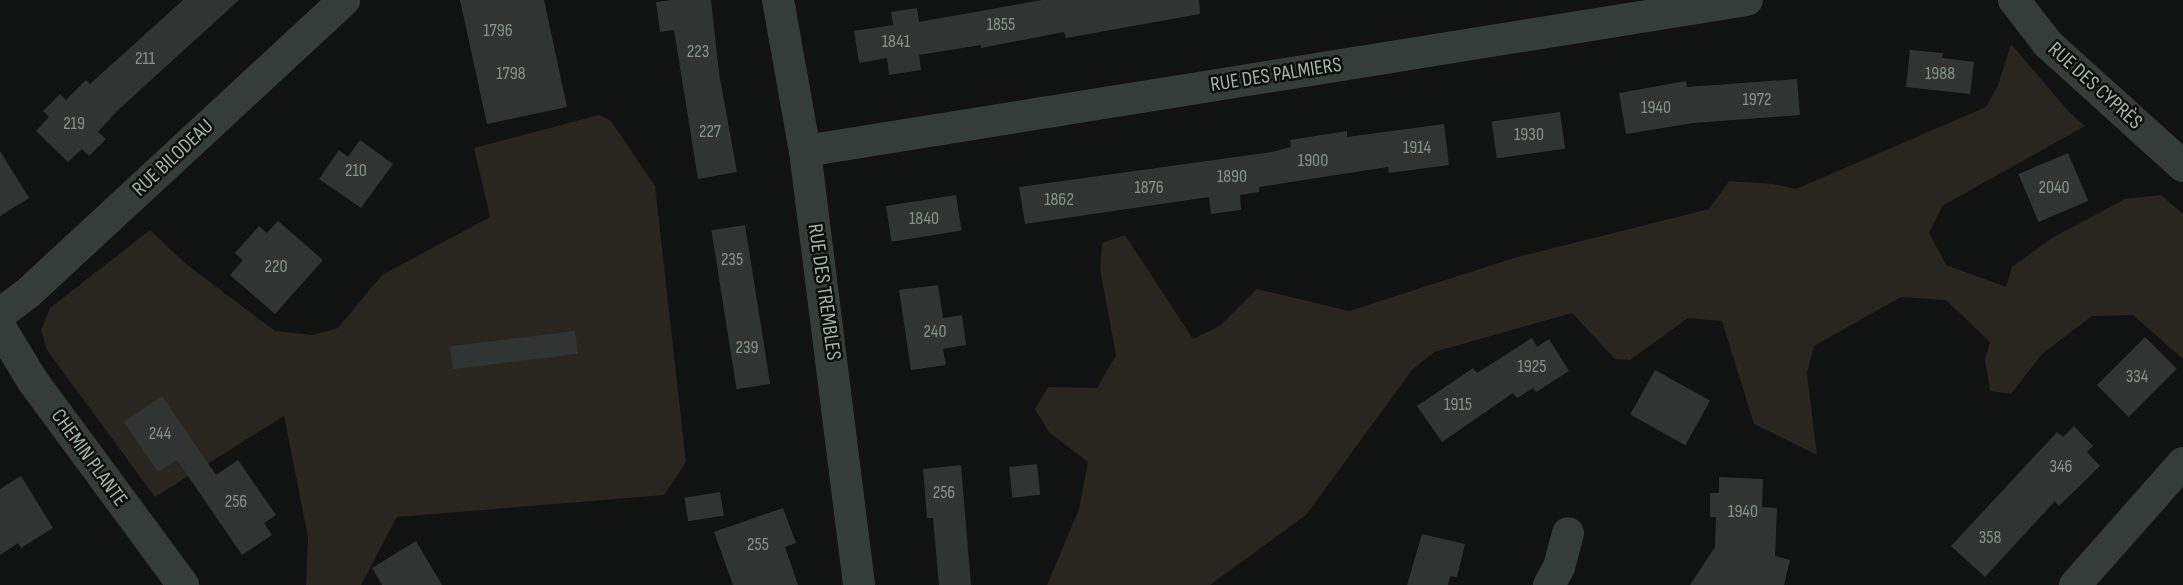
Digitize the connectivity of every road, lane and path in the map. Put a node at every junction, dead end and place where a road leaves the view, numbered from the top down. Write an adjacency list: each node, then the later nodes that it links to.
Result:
1 (344, 0): 7 (street, RUE BILODEAU)
2 (778, 0): 5 (street, RUE DES TREMBLES)
3 (1747, 0): 5 (street, RUE DES PALMIERS)
4 (2014, 0): 6 (street, RUE DES CYPRÈS)
5 (805, 151): 12 (street, RUE DES TREMBLES)
6 (2183, 166)
7 (0, 314)
8 (0, 327): 11 (street, CHEMIN PLANTE)
9 (2183, 463): 14 (street)
10 (1568, 533): 13 (street)
11 (183, 585)
12 (859, 585)
13 (1549, 585)
14 (2075, 585)

